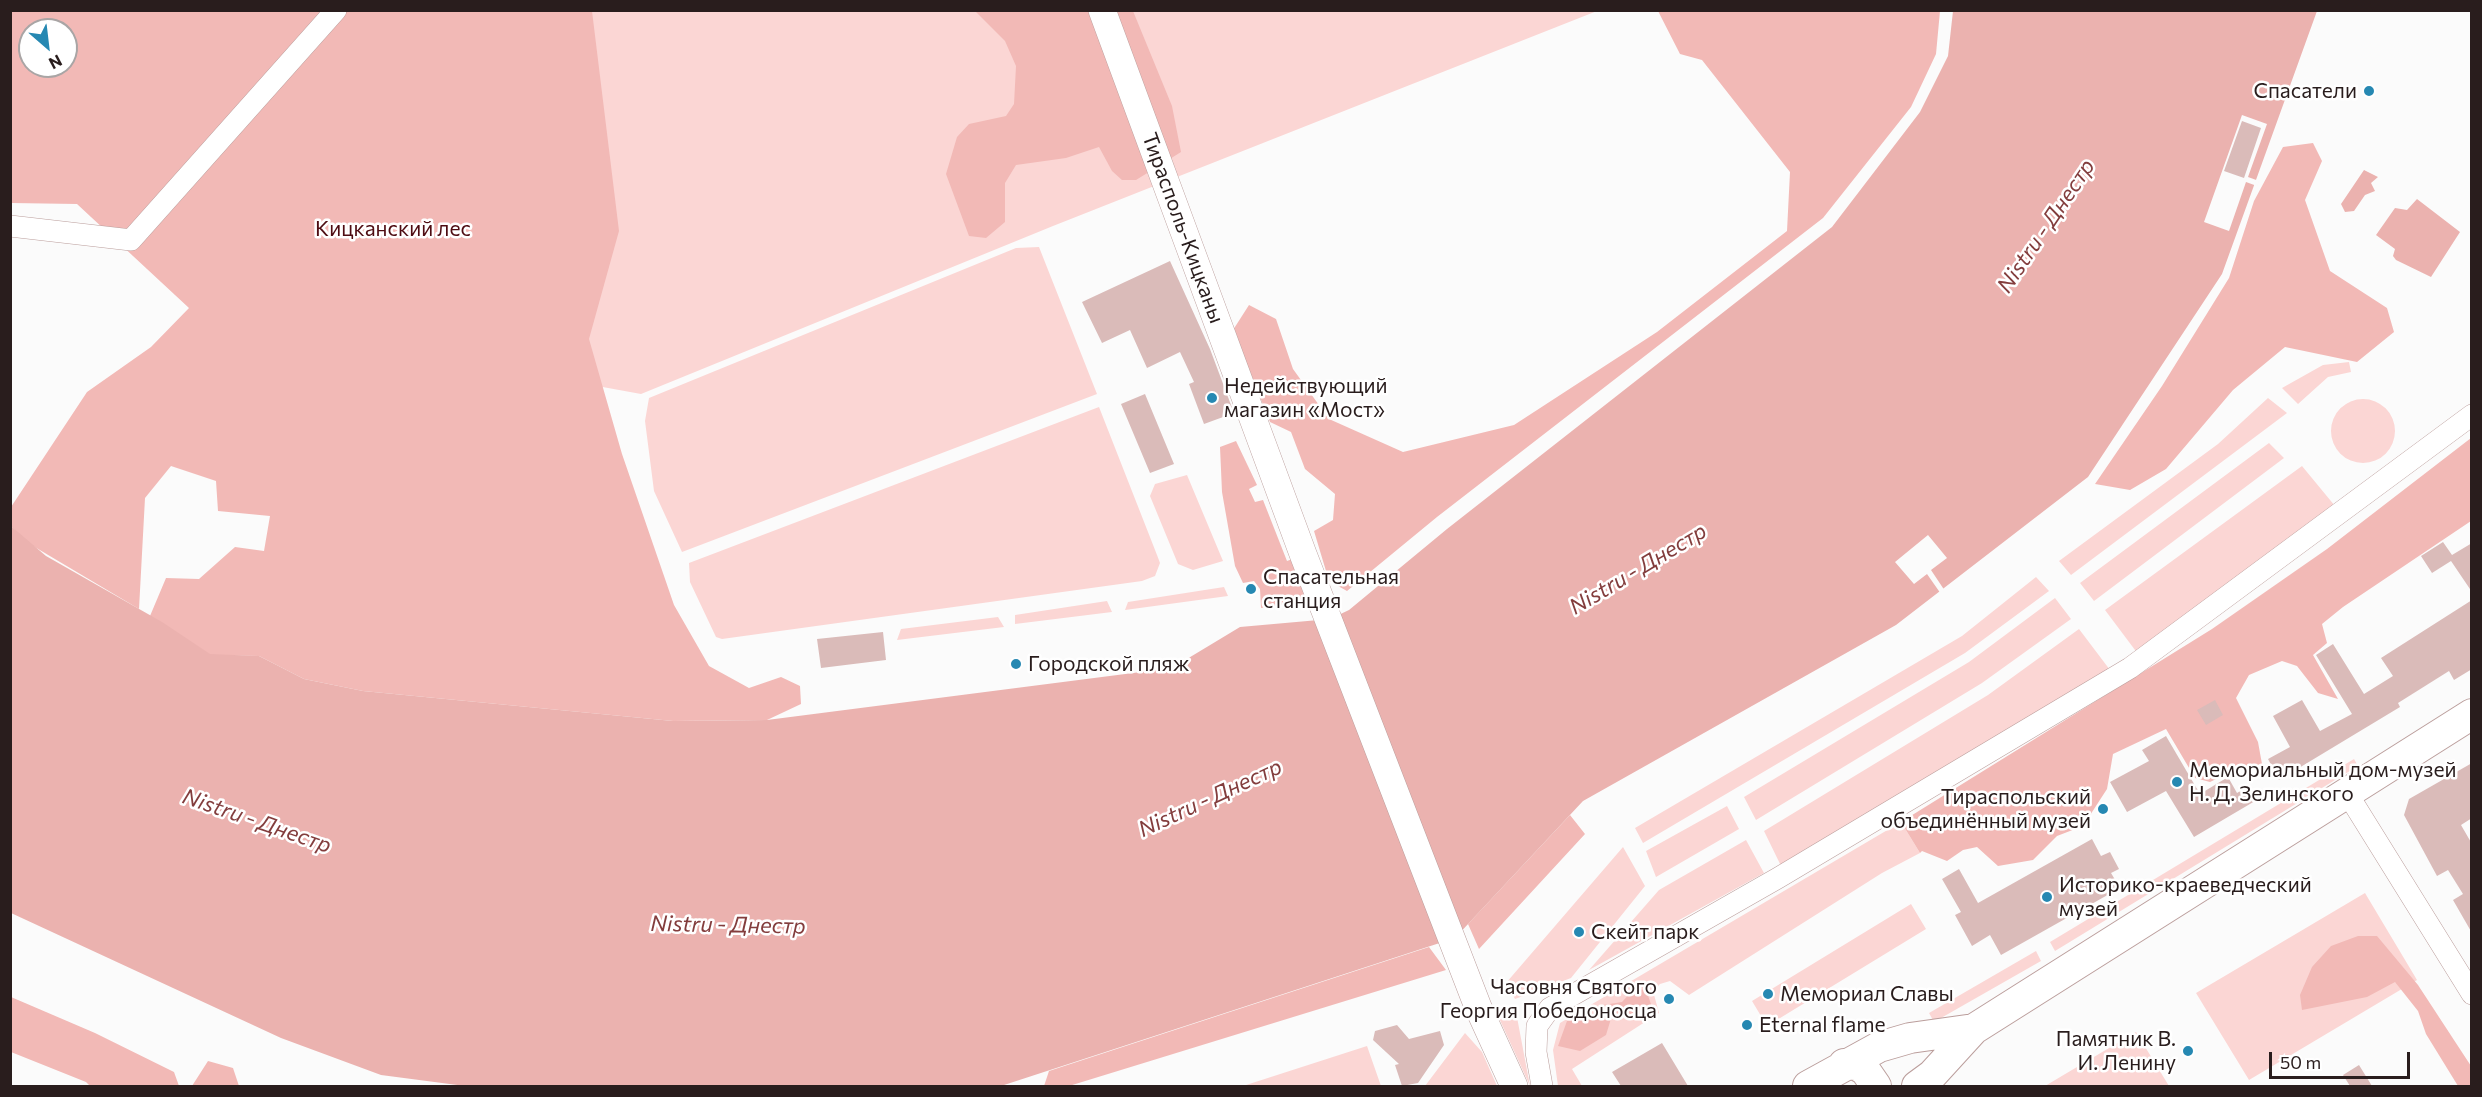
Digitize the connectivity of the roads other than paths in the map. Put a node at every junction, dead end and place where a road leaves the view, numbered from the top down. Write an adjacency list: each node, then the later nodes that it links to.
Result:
1 (336, 10): 3 (street)
2 (1102, 10): 10 (street, Тирасполь-Кицканы)
3 (10, 226)
4 (2472, 416): 11 (street)
5 (2472, 714): 6 (main road)
6 (2347, 793): 7 (street); 8 (main road)
7 (2472, 994)
8 (1974, 1029): 9 (main road); 14 (main road)
9 (1844, 1064): 12 (main road); 13 (main road)
10 (1514, 1086)
11 (1542, 1086)
12 (1808, 1086)
13 (1876, 1086)
14 (1917, 1086)

